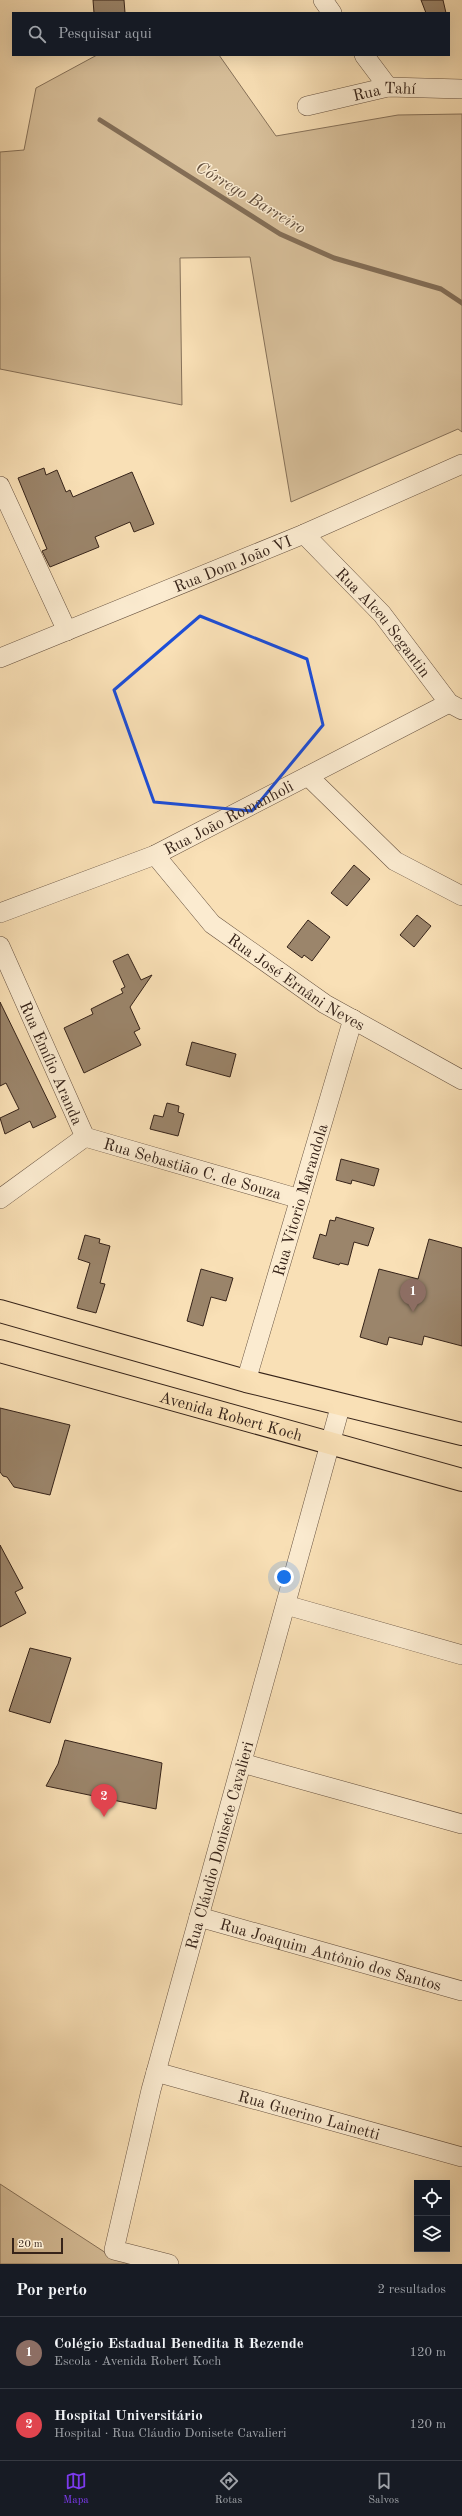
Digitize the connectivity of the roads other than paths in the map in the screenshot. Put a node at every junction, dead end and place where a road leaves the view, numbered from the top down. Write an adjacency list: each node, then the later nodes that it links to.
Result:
1 (323, 0): 2 (street)
2 (331, 12)
3 (365, 56): 4 (street)
4 (388, 87): 5 (street, Rua Tahí); 6 (street, Rua Tahí)
5 (462, 89)
6 (308, 106)
7 (462, 464): 9 (street, Rua Dom João VI)
8 (0, 486): 10 (street)
9 (304, 534): 10 (street, Rua Dom João VI); 12 (street, Rua Alceu Segantin)
10 (67, 631): 11 (street, Rua Dom João VI)
11 (0, 658)
12 (455, 706): 13 (street, Rua João Romanholi)
13 (308, 776): 14 (street, Rua João Romanholi); 15 (street)
14 (155, 855): 16 (street, Rua João Romanholi); 18 (street, Rua José Ernâni Neves)
15 (462, 896)
16 (0, 913)
17 (0, 946): 20 (street, Rua Emílio Aranda)
18 (354, 1019): 19 (street, Rua José Ernâni Neves); 22 (street, Rua Vitorio Marandola)
19 (462, 1080)
20 (85, 1137): 21 (street); 22 (street, Rua Sebastião C. de Souza)
21 (0, 1199)
22 (300, 1199): 25 (street, Rua Vitorio Marandola)
23 (0, 1311): 25 (main road)
24 (0, 1351): 28 (main road, Avenida Robert Koch)
25 (246, 1381): 26 (main road)
26 (341, 1404): 27 (main road); 28 (street, Rua Cláudio Donisete Cavalieri)
27 (462, 1434)
28 (330, 1443): 29 (main road, Avenida Robert Koch); 30 (street, Rua Cláudio Donisete Cavalieri)
29 (462, 1480)
30 (286, 1605): 31 (street); 32 (street, Rua Cláudio Donisete Cavalieri)
31 (462, 1655)
32 (242, 1763): 33 (street); 34 (street, Rua Cláudio Donisete Cavalieri)
33 (462, 1824)
34 (199, 1917): 35 (street, Rua Joaquim Antônio dos Santos); 36 (street, Rua Cláudio Donisete Cavalieri)
35 (462, 1991)
36 (156, 2072): 37 (street, Rua Guerino Lainetti); 38 (street, Rua Cláudio Donisete Cavalieri)
37 (462, 2157)
38 (169, 2264)

